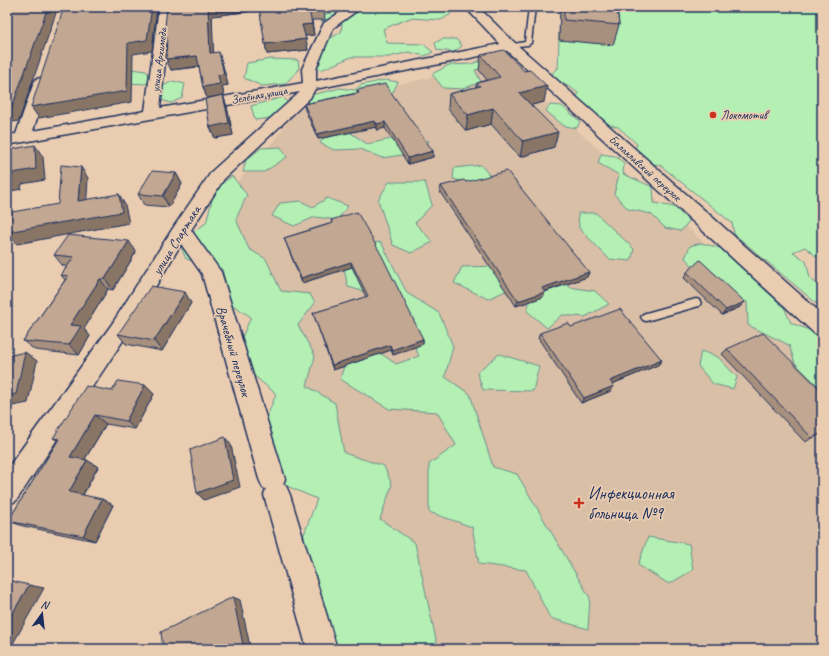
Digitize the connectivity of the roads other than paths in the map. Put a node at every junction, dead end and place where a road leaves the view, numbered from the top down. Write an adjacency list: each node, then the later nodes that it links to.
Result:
1 (165, 7): 8 (street, улица Архимеда)
2 (356, 7): 7 (street)
3 (471, 7): 5 (street, Балаклавский переулок)
4 (532, 7): 5 (lane)
5 (510, 46): 7 (street, Зелёная улица); 14 (street, Балаклавский переулок)
6 (44, 72): 9 (street)
7 (310, 86): 8 (street, Зелёная улица); 11 (street, улица Спартака)
8 (152, 114): 9 (street, Зелёная улица)
9 (23, 137): 10 (street, Зелёная улица)
10 (7, 140)
11 (181, 230): 15 (street, улица Спартака); 18 (street, Врачебный переулок)
12 (696, 303): 13 (lane)
13 (646, 317)
14 (822, 327)
15 (32, 454): 16 (street); 17 (street, улица Спартака)
16 (7, 461)
17 (7, 492)
18 (322, 649)

